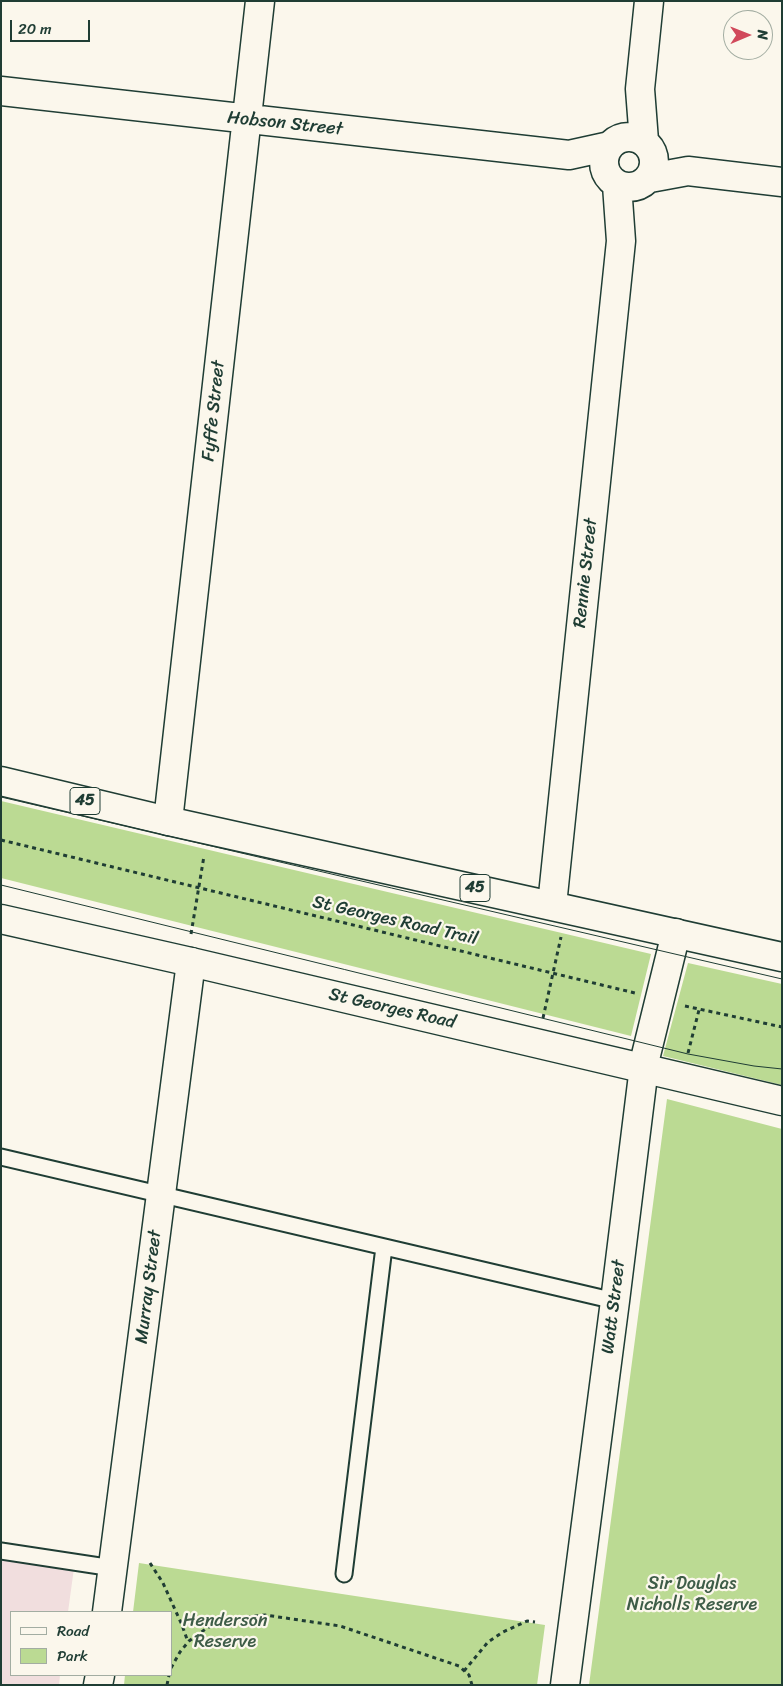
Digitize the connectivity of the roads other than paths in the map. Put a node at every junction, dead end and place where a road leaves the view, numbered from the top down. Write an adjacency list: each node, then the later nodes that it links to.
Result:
1 (260, 1): 4 (main road, Fyffe Street)
2 (650, 1): 5 (main road, Rennie Street)
3 (1, 91): 4 (main road, Hobson Street)
4 (246, 119): 5 (main road, Hobson Street); 8 (main road, Fyffe Street)
5 (630, 163): 6 (main road, Hobson Street); 9 (main road, Rennie Street)
6 (782, 182)
7 (1, 781): 8 (main road, 45)
8 (168, 821): 9 (main road, 45)
9 (562, 908): 11 (main road, 45)
10 (1, 919): 13 (main road, St Georges Road)
11 (676, 933): 12 (main road, 45); 14 (main road, Watt Street)
12 (782, 957)
13 (191, 962): 14 (main road, St Georges Road); 17 (main road, Murray Street)
14 (644, 1068): 15 (main road, St Georges Road); 19 (main road, Watt Street)
15 (782, 1101)
16 (1, 1157): 17 (lane)
17 (160, 1194): 18 (lane); 21 (main road, Murray Street)
18 (384, 1247): 19 (lane); 22 (lane)
19 (616, 1301): 24 (main road, Watt Street)
20 (1, 1551): 21 (lane)
21 (113, 1568): 23 (main road, Murray Street)
22 (344, 1574)
23 (107, 1611)
24 (565, 1685)

